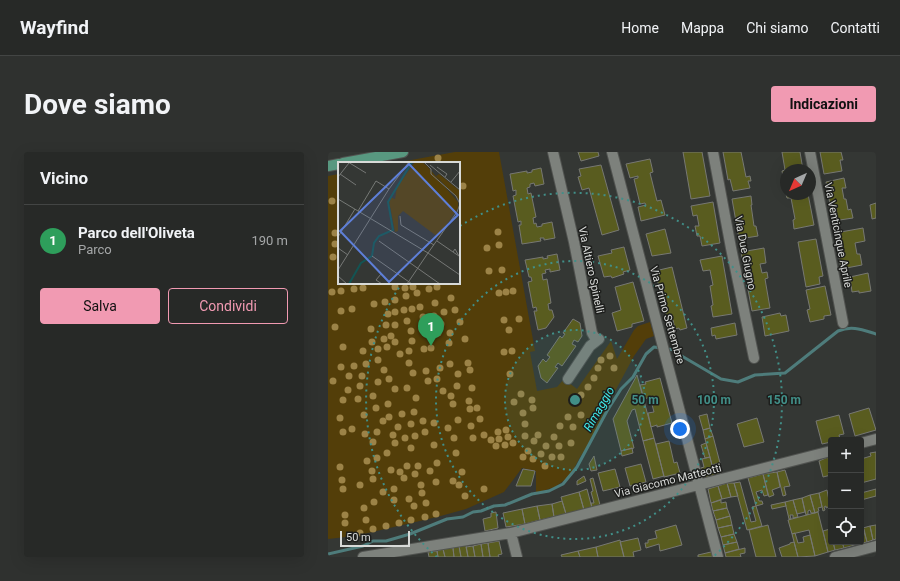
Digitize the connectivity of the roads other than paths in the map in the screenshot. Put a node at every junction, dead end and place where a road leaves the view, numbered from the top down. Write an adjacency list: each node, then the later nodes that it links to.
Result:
1 (403, 152): 6 (main road)
2 (553, 152): 11 (street, Via Altiero Spinelli)
3 (612, 152): 15 (street, Via Primo Settembre)
4 (713, 152): 10 (street, Via Due Giugno)
5 (810, 152): 9 (street, Via Venticinque Aprile)
6 (348, 162)
7 (338, 164): 8 (main road)
8 (328, 166)
9 (843, 323)
10 (754, 358)
11 (568, 379)
12 (876, 440): 13 (street)
13 (864, 442)
14 (828, 452): 15 (street, Via Giacomo Matteotti)
15 (700, 485): 16 (street, Via Giacomo Matteotti); 20 (street, Via Primo Settembre)
16 (511, 533): 18 (street, Via Giacomo Matteotti); 19 (street)
17 (876, 546): 21 (street)
18 (363, 557)
19 (517, 557)
20 (718, 557)
21 (835, 557)

